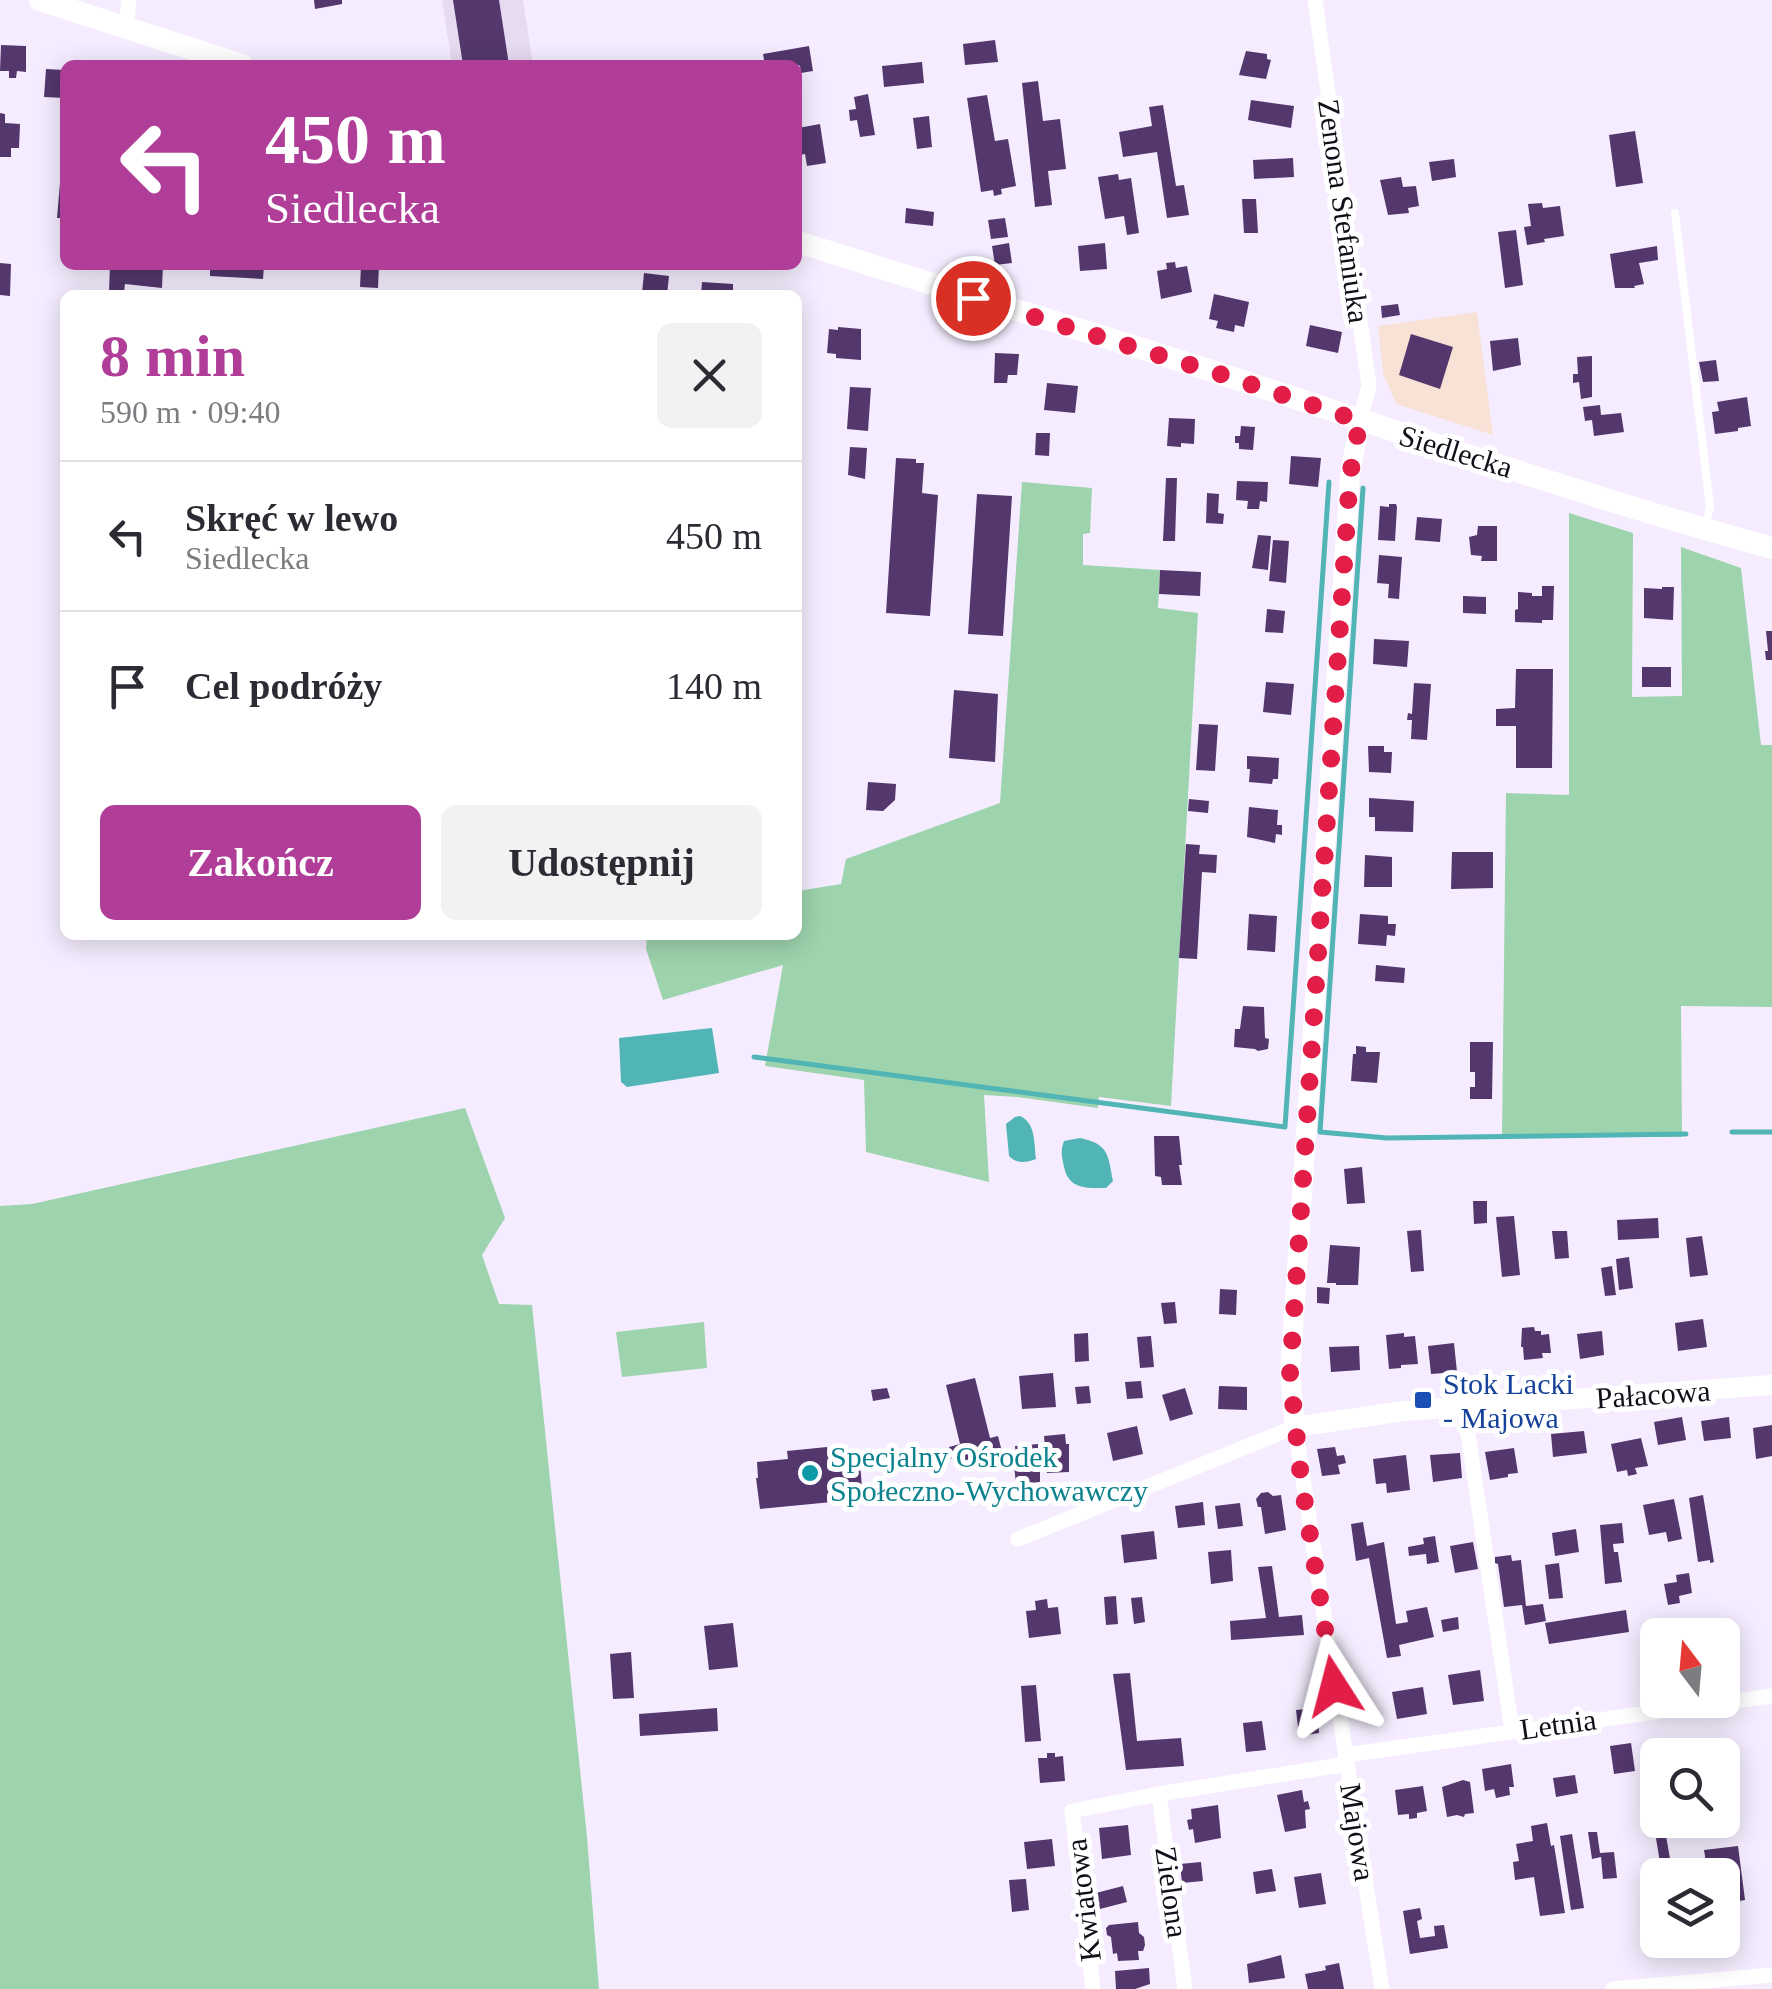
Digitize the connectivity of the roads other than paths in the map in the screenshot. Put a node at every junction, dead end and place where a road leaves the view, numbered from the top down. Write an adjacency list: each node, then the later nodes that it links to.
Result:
1 (40, 0): 4 (main road)
2 (129, 0): 4 (street)
3 (1315, 0): 8 (street, Zenona Stefaniuka)
4 (126, 28): 5 (main road)
5 (226, 60)
6 (1674, 213): 9 (lane)
7 (802, 243): 8 (main road, Siedlecka)
8 (1360, 421): 9 (main road, Siedlecka); 13 (street, Majowa)
9 (1704, 529): 10 (main road, Siedlecka)
10 (1772, 548)
11 (1772, 1385): 12 (street, Pałacowa)
12 (1464, 1407): 13 (street, Pałacowa); 16 (street)
13 (1295, 1426): 14 (street, Pałacowa); 17 (street, Majowa)
14 (1018, 1539)
15 (1772, 1696): 16 (street, Letnia)
16 (1512, 1730): 17 (street, Letnia)
17 (1346, 1760): 18 (street, Letnia); 24 (street, Majowa)
18 (1159, 1794): 19 (street, Letnia); 23 (street, Zielona)
19 (1072, 1811): 22 (street, Kwiatowa)
20 (1772, 1975): 21 (street)
21 (1678, 1986): 25 (street)
22 (1093, 1989)
23 (1185, 1989)
24 (1382, 1989)
25 (1613, 1989)

